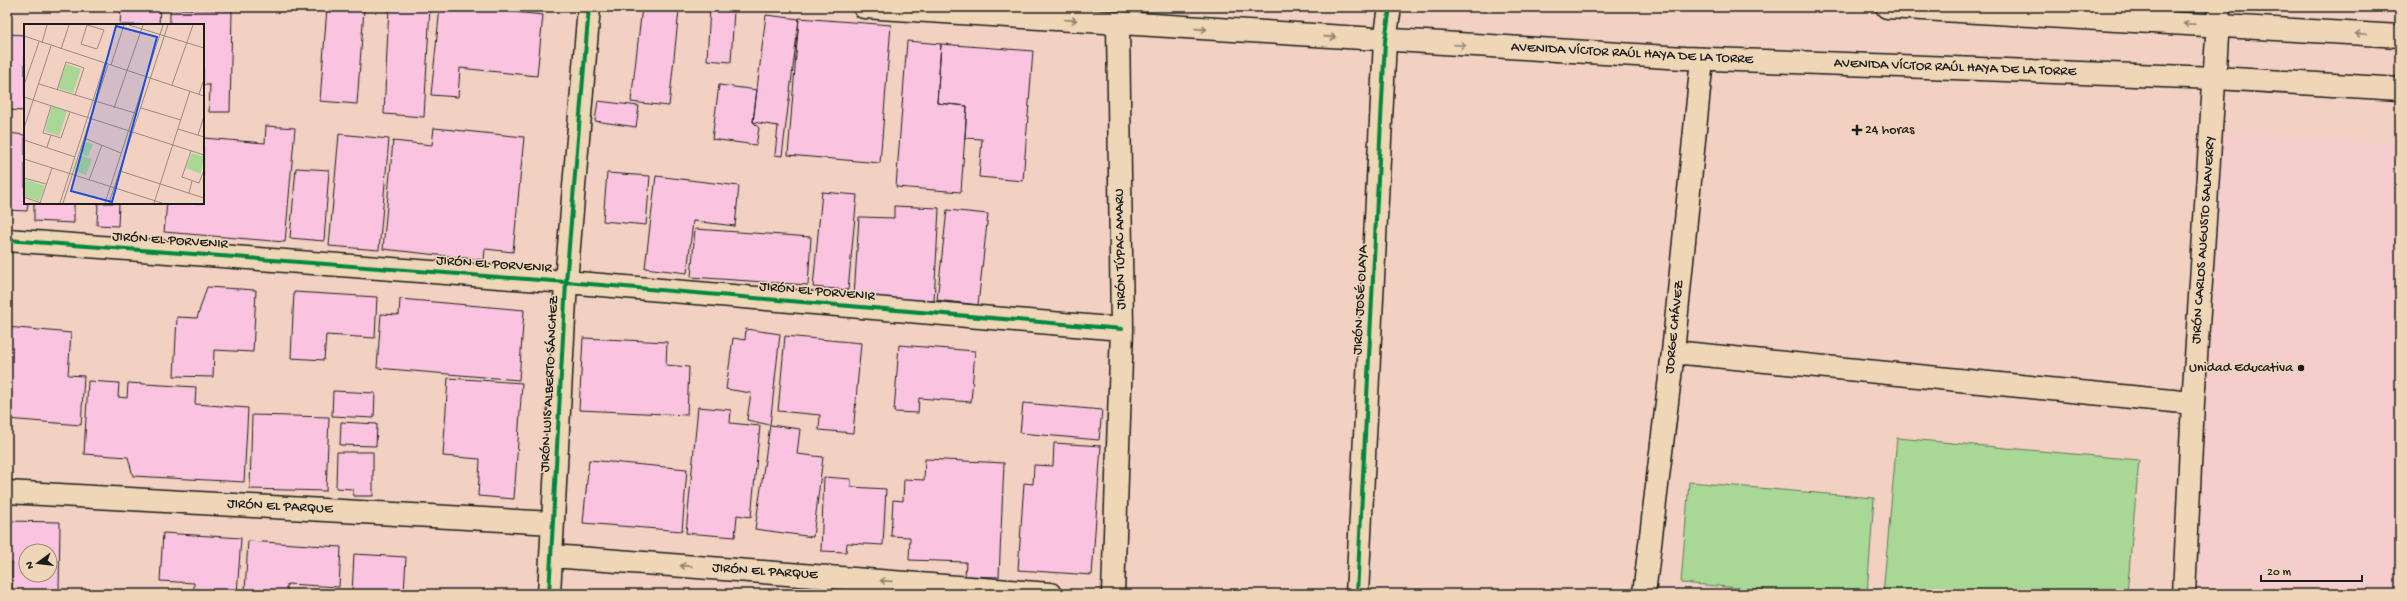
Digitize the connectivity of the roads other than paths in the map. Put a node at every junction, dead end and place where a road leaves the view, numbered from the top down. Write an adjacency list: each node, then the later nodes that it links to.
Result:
1 (589, 7): 14 (street, JIRÓN LUIS ALBERTO SÁNCHEZ)
2 (864, 7): 7 (street, AVENIDA VÍCTOR RAÚL HAYA DE LA TORRE, one-way to 7)
3 (1390, 7): 9 (street, JIRÓN JOSÉ OLAYA)
4 (1887, 7): 5 (street)
5 (1959, 9): 6 (street, one-way to 5)
6 (2219, 16): 8 (street, one-way to 6); 11 (street, JIRÓN CARLOS AUGUSTO SALAVERRY)
7 (1118, 23): 9 (street, AVENIDA VÍCTOR RAÚL HAYA DE LA TORRE, one-way to 9); 15 (street, JIRÓN TÚPAC AMARU)
8 (2400, 36)
9 (1385, 41): 10 (street, AVENIDA VÍCTOR RAÚL HAYA DE LA TORRE, one-way to 10); 24 (street, JIRÓN JOSÉ OLAYA)
10 (1702, 59): 11 (street, AVENIDA VÍCTOR RAÚL HAYA DE LA TORRE); 16 (street, JORGE CHÁVEZ)
11 (2216, 78): 12 (street, AVENIDA VÍCTOR RAÚL HAYA DE LA TORRE); 17 (street, JIRÓN CARLOS AUGUSTO SALAVERRY)
12 (2400, 89)
13 (7, 240): 14 (street, JIRÓN EL PORVENIR)
14 (566, 282): 15 (street, JIRÓN EL PORVENIR); 19 (street, JIRÓN LUIS ALBERTO SÁNCHEZ)
15 (1122, 329): 23 (street, JIRÓN TÚPAC AMARU)
16 (1673, 352): 17 (street); 25 (street, JORGE CHÁVEZ)
17 (2193, 403): 26 (street, JIRÓN CARLOS AUGUSTO SALAVERRY)
18 (7, 492): 19 (street, JIRÓN EL PARQUE)
19 (553, 523): 20 (street, JIRÓN LUIS ALBERTO SÁNCHEZ)
20 (552, 556): 21 (street, JIRÓN LUIS ALBERTO SÁNCHEZ); 22 (street, JIRÓN EL PARQUE, one-way to 20)
21 (549, 594)
22 (1050, 594)
23 (1113, 594)
24 (1357, 594)
25 (1644, 594)
26 (2184, 594)

